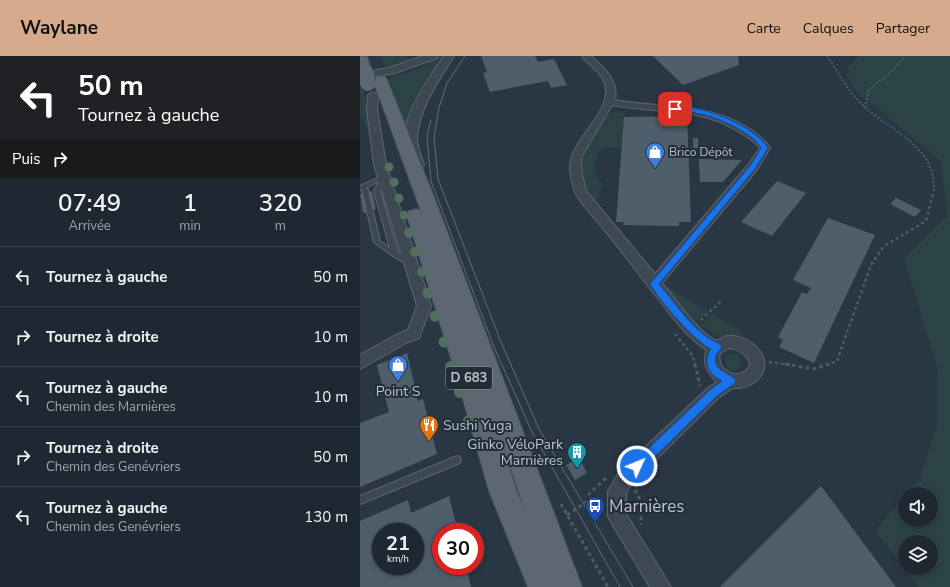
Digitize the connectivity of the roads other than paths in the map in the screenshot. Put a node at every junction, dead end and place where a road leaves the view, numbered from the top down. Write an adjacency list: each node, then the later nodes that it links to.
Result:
1 (366, 56): 6 (main road, D 683)
2 (433, 56): 6 (street)
3 (449, 56): 10 (street)
4 (586, 56): 7 (street)
5 (360, 57): 6 (main road)
6 (371, 76): 8 (main road); 10 (main road, D 683)
7 (610, 102): 13 (street); 13 (street)
8 (392, 172): 9 (lane); 11 (lane); 12 (street); 19 (main road, D 683)
9 (362, 188): 11 (lane)
10 (425, 196): 20 (main road, D 683)
11 (395, 254): 12 (lane)
12 (411, 263): 15 (street)
13 (654, 284): 14 (street)
14 (717, 347): 16 (street); 16 (street)
15 (360, 362)
16 (731, 381): 21 (street)
17 (456, 460): 18 (lane)
18 (360, 500)
19 (543, 587)
20 (567, 587)
21 (661, 587)

